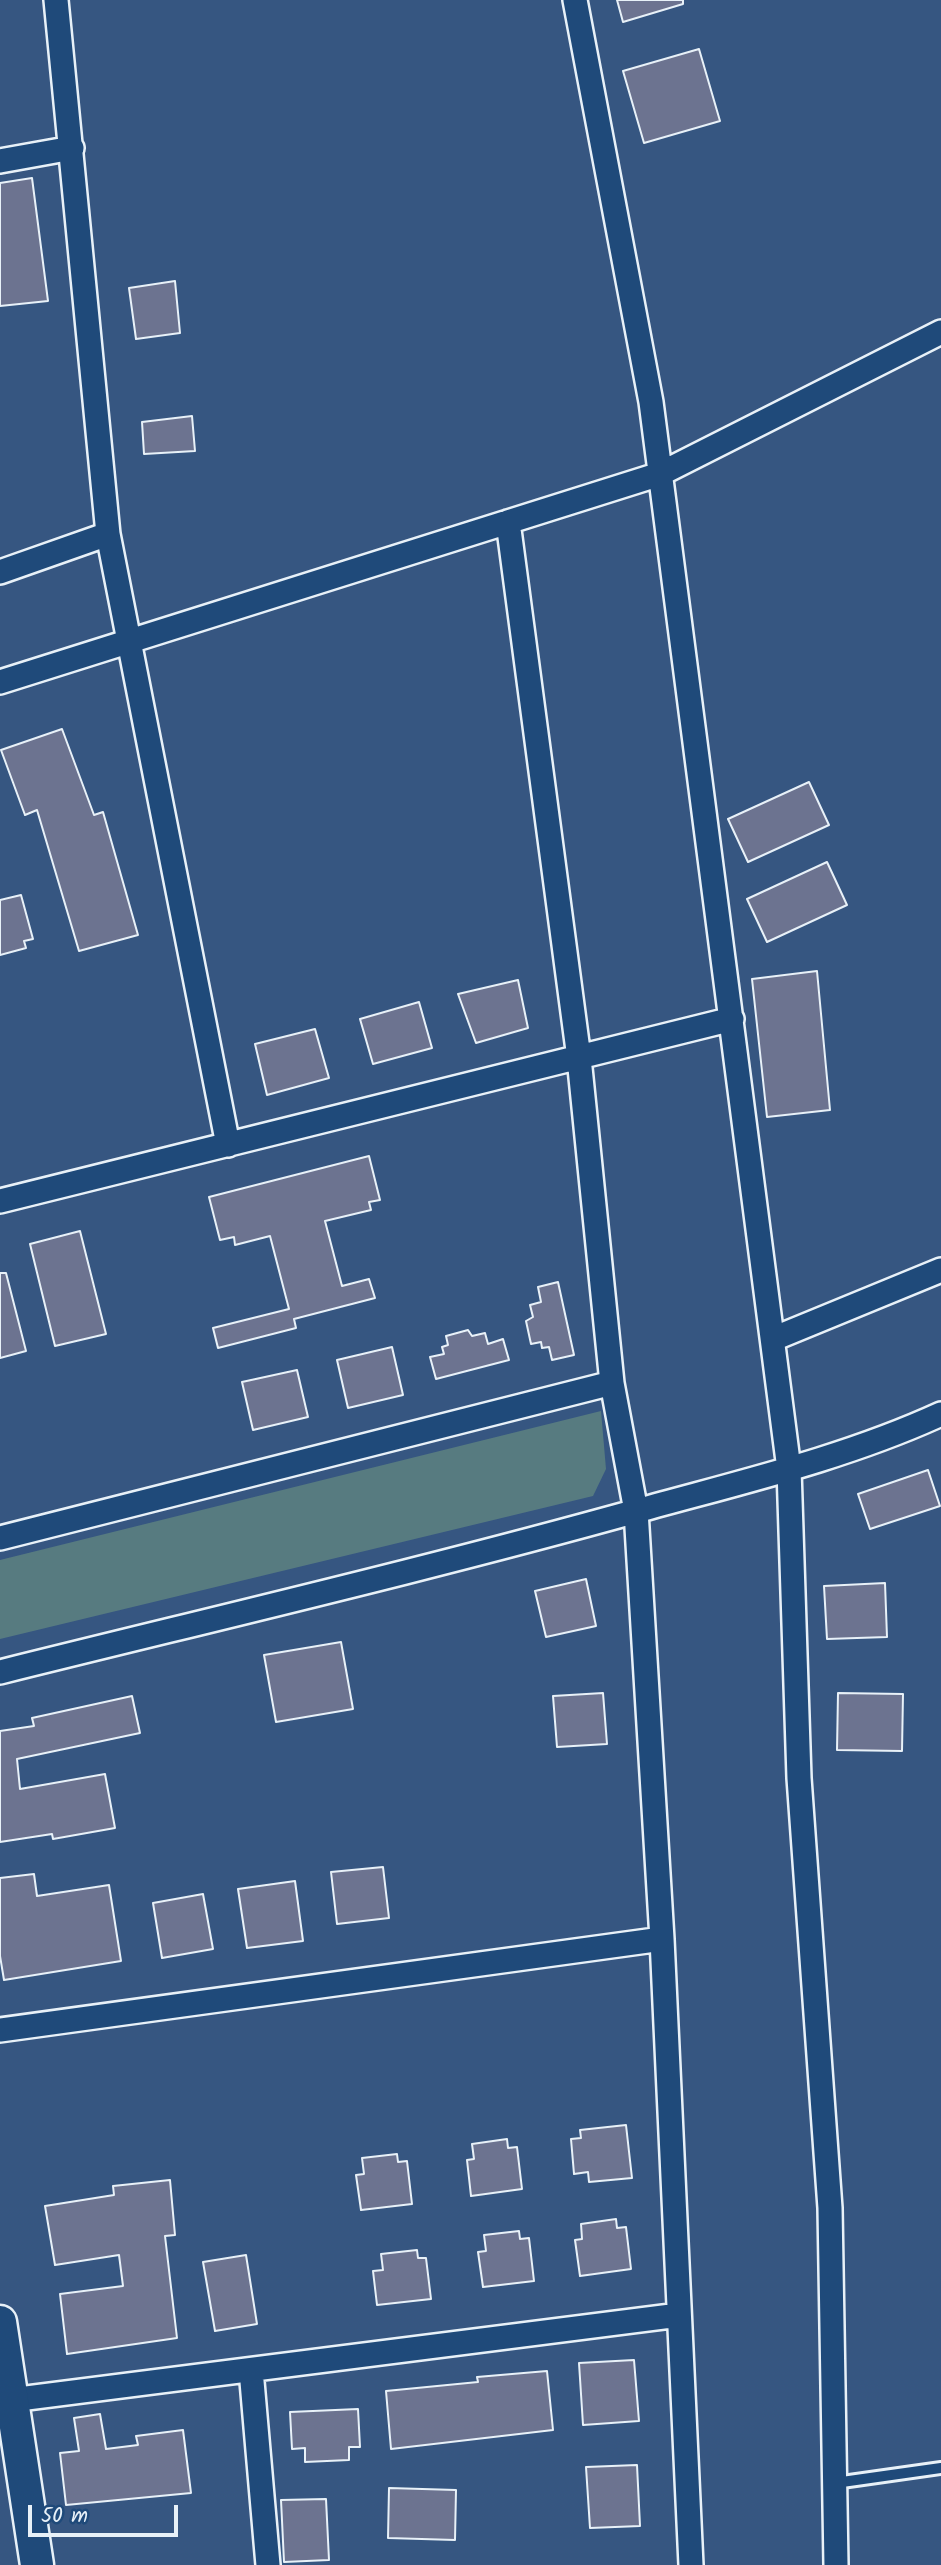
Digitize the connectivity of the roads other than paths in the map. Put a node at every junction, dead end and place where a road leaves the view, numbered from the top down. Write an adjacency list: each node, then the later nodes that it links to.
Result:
1 (56, 0): 3 (street)
2 (575, 0): 6 (street)
3 (72, 148): 4 (street); 8 (street)
4 (0, 161)
5 (941, 332): 6 (street)
6 (660, 474): 7 (street); 12 (street)
7 (508, 522): 10 (street); 13 (street)
8 (108, 534): 9 (street); 10 (street)
9 (0, 572)
10 (127, 642): 11 (street); 14 (street)
11 (0, 682)
12 (732, 1019): 13 (street); 17 (street)
13 (579, 1058): 14 (street); 18 (street)
14 (228, 1145): 15 (street)
15 (0, 1201)
16 (941, 1270): 17 (street)
17 (773, 1339): 20 (street)
18 (612, 1383): 21 (street); 22 (street)
19 (941, 1414): 20 (street)
20 (789, 1469): 21 (street); 31 (street)
21 (636, 1511): 23 (street); 24 (street)
22 (0, 1538)
23 (0, 1672)
24 (662, 1939): 25 (street); 26 (street)
25 (0, 2029)
26 (679, 2315): 28 (street); 34 (street)
27 (0, 2322): 29 (main road)
28 (251, 2370): 29 (street); 33 (street)
29 (11, 2400): 32 (main road)
30 (941, 2468): 31 (lane)
31 (835, 2483): 35 (street)
32 (37, 2565)
33 (268, 2565)
34 (691, 2565)
35 (836, 2565)

